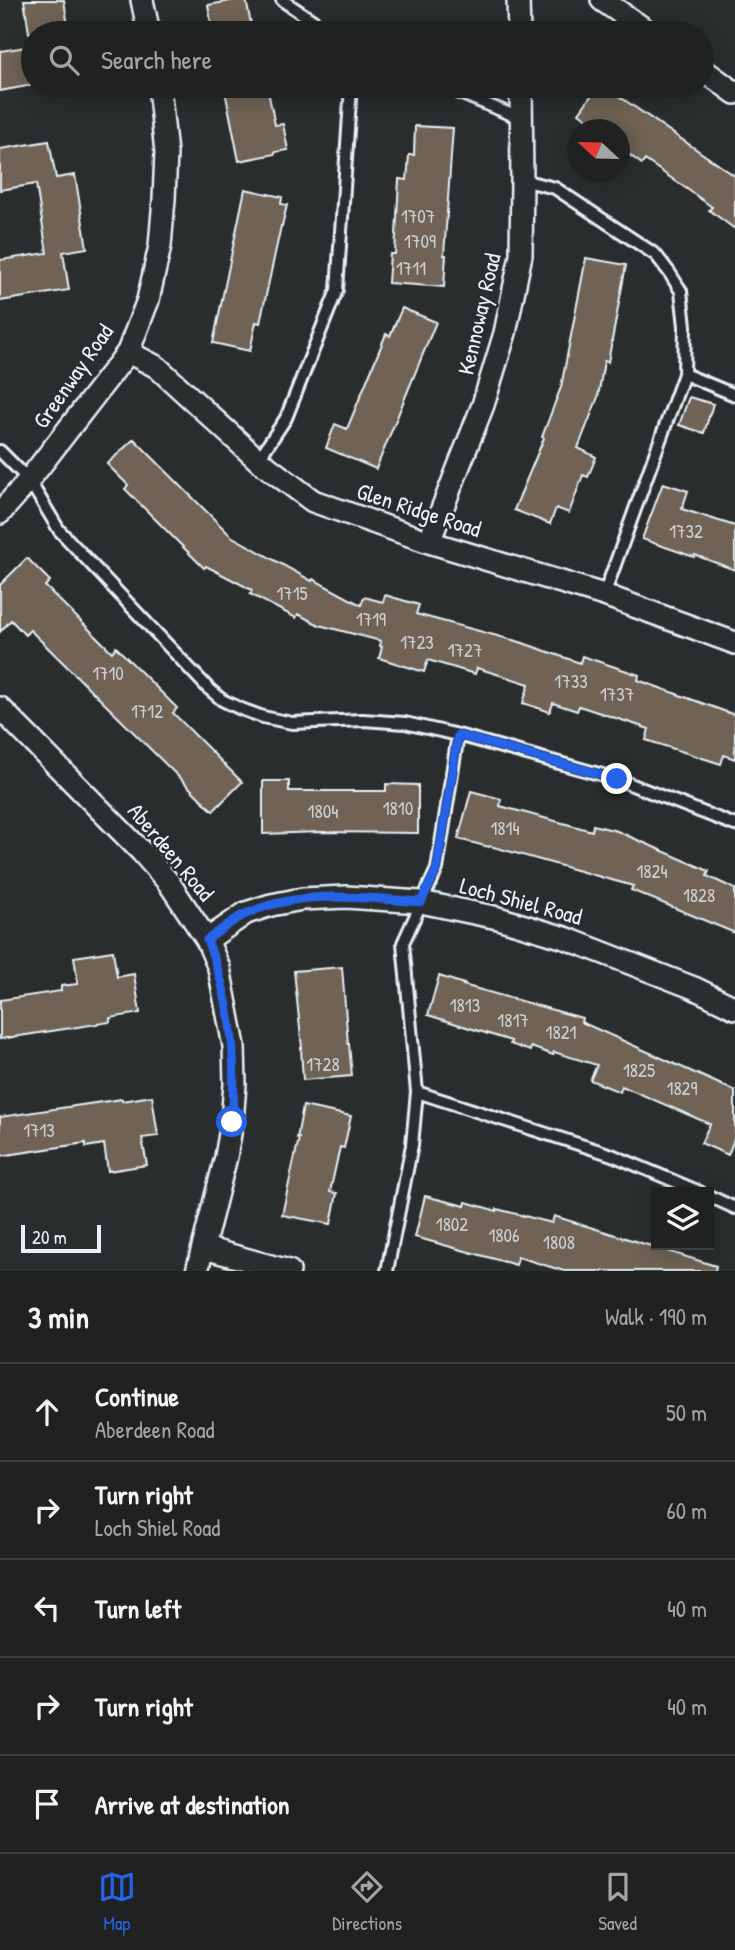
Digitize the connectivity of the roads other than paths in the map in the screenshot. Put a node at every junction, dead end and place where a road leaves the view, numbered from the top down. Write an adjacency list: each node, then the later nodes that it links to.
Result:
1 (142, 0): 5 (street)
2 (282, 0): 6 (lane)
3 (518, 0): 7 (street)
4 (602, 0): 8 (street)
5 (146, 21)
6 (313, 21)
7 (519, 21)
8 (633, 21)
9 (714, 78): 10 (street)
10 (735, 93)
11 (160, 98): 17 (street, Greenway Road)
12 (350, 98): 21 (lane)
13 (472, 98): 15 (lane)
14 (521, 98): 15 (street, Kennoway Road)
15 (522, 119): 16 (street, Kennoway Road)
16 (522, 180): 18 (lane); 24 (street, Kennoway Road)
17 (128, 352): 21 (street, Glen Ridge Road); 22 (street, Greenway Road)
18 (684, 374): 19 (lane); 25 (lane)
19 (735, 396)
20 (0, 451): 22 (lane)
21 (258, 460): 24 (street, Glen Ridge Road)
22 (29, 480): 23 (street, Greenway Road); 28 (lane)
23 (0, 513)
24 (429, 542): 25 (street, Glen Ridge Road)
25 (604, 595): 26 (street, Glen Ridge Road)
26 (735, 643)
27 (0, 709): 31 (street, Aberdeen Road)
28 (458, 735): 29 (lane); 30 (lane)
29 (735, 825)
30 (421, 902): 31 (street, Loch Shiel Road); 32 (street, Loch Shiel Road); 33 (lane)
31 (207, 940): 37 (street, Aberdeen Road)
32 (735, 1008)
33 (417, 1092): 34 (lane); 40 (lane)
34 (688, 1187)
35 (714, 1198): 36 (lane)
36 (735, 1208)
37 (204, 1248): 38 (street, Aberdeen Road); 39 (street)
38 (197, 1271)
39 (289, 1271)
40 (387, 1271)

